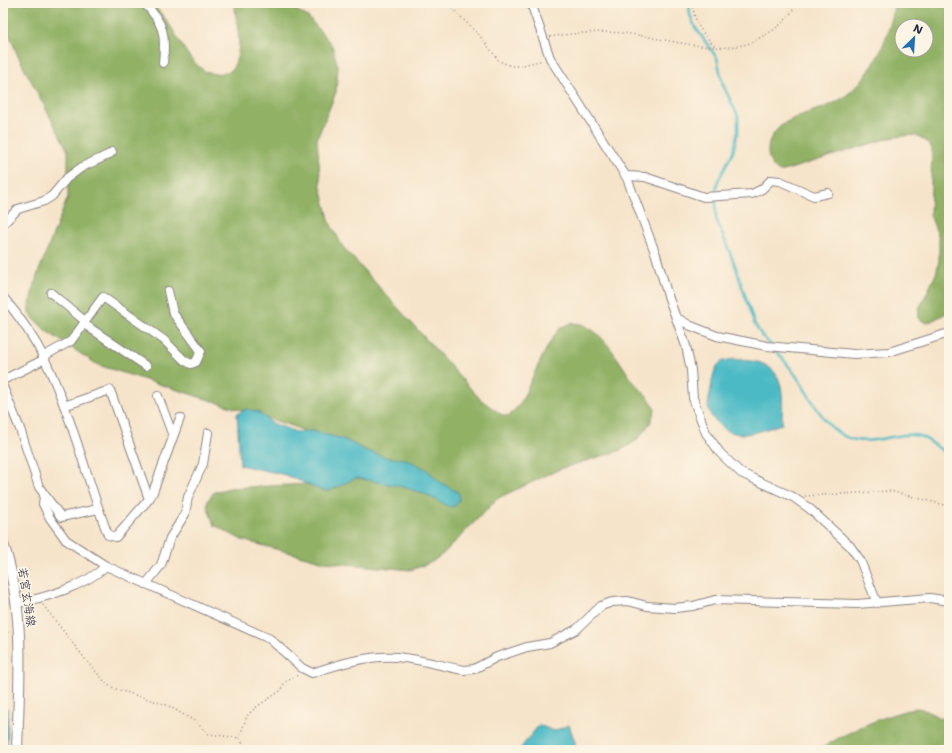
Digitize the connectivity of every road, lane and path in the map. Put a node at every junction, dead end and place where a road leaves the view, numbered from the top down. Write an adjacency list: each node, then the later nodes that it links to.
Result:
1 (144, 3): 9 (street)
2 (447, 3): 8 (path)
3 (531, 3): 6 (street)
4 (693, 3): 7 (path)
5 (796, 3): 7 (path)
6 (542, 38): 7 (path); 8 (street)
7 (715, 46)
8 (550, 58): 11 (street)
9 (163, 63)
10 (112, 152): 13 (street)
11 (626, 176): 12 (street); 17 (street)
12 (828, 193)
13 (3, 224)
14 (168, 291): 18 (street)
15 (51, 293): 18 (street)
16 (3, 297): 20 (street)
17 (677, 318): 19 (street); 30 (street)
18 (84, 322): 20 (street); 21 (street)
19 (949, 333)
20 (45, 359): 22 (street); 25 (street)
21 (146, 366)
22 (3, 380)
23 (3, 387): 29 (street)
24 (158, 396): 28 (street)
25 (64, 406): 31 (street); 33 (street)
26 (180, 418): 28 (street)
27 (208, 433): 36 (street)
28 (173, 436): 31 (street)
29 (44, 496): 33 (street); 35 (street)
30 (793, 496): 32 (path); 40 (street)
31 (148, 499): 33 (street)
32 (949, 506)
33 (98, 509)
34 (3, 546): 39 (main road, 若宮玄海線)
35 (106, 566): 36 (street); 37 (street)
36 (146, 584): 41 (street)
37 (38, 599): 39 (street); 42 (path)
38 (949, 601): 40 (street)
39 (17, 603): 43 (main road, 若宮玄海線)
40 (877, 603): 41 (street)
41 (306, 670): 42 (path)
42 (240, 738): 44 (path)
43 (17, 750)
44 (246, 750)

